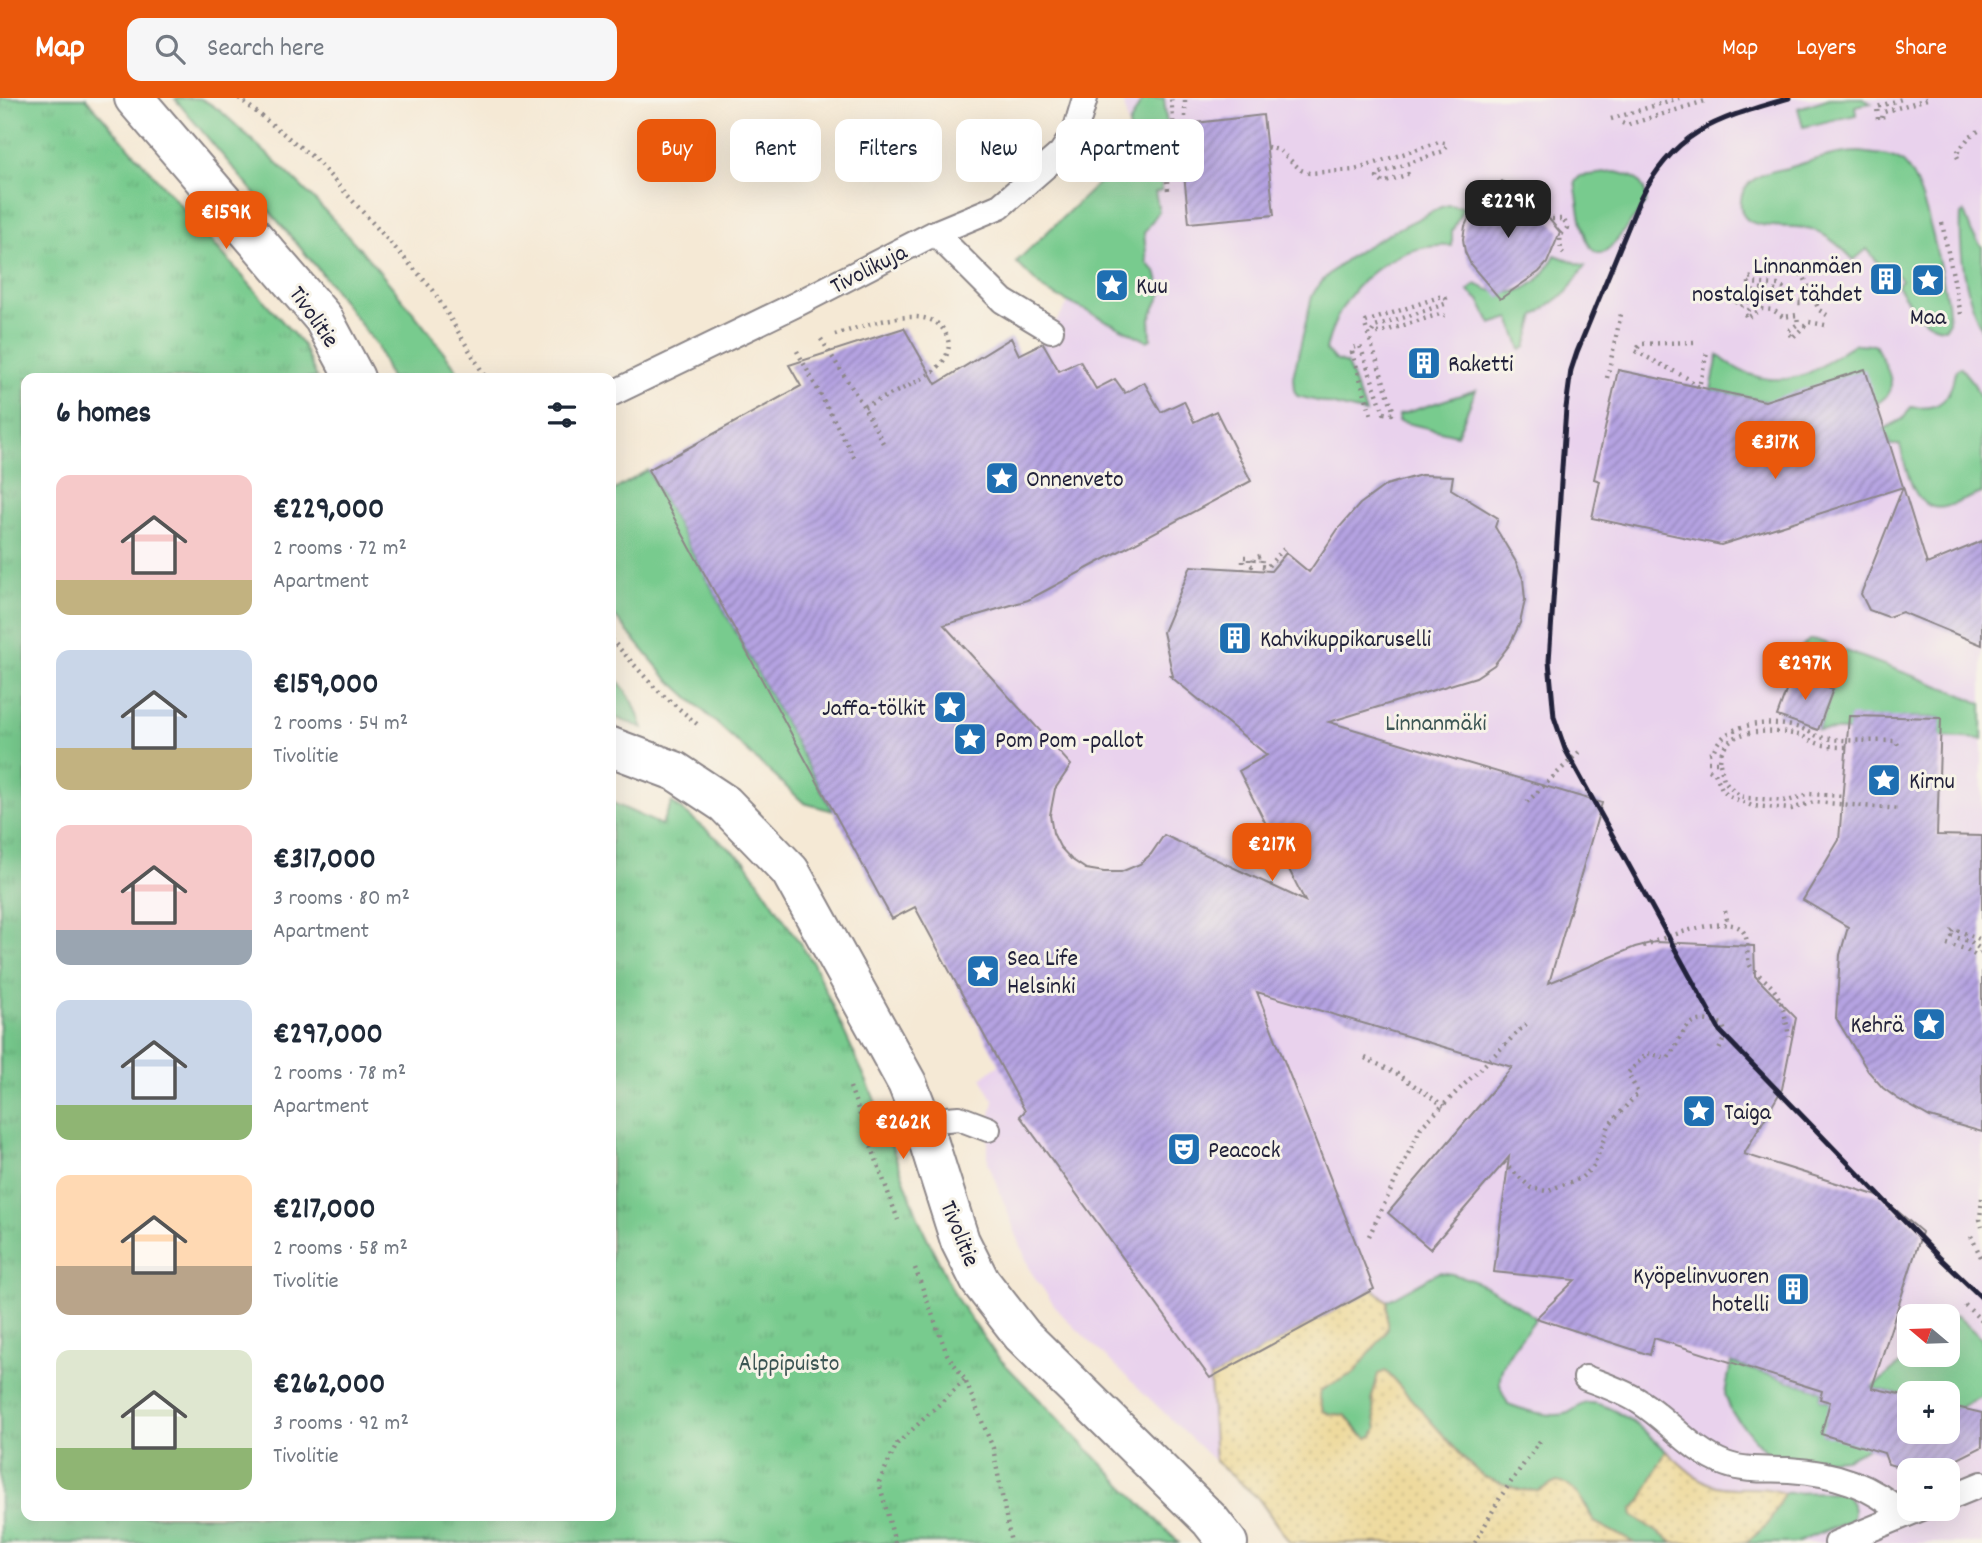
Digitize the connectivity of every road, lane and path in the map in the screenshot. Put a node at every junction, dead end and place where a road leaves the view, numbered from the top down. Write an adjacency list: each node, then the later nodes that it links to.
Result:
1 (134, 98): 33 (street, Tivolitie)
2 (239, 98): 34 (path)
3 (1085, 98): 20 (lane, Tivolikuja)
4 (1171, 98): 17 (path)
5 (1185, 98): 10 (path)
6 (1679, 98): 11 (path)
7 (1905, 98): 8 (path)
8 (1930, 98)
9 (1705, 101): 12 (path)
10 (1185, 119)
11 (1611, 119)
12 (1622, 123)
13 (1982, 129): 15 (path)
14 (1268, 147): 16 (path)
15 (1958, 158)
16 (1411, 177)
17 (1168, 190)
18 (1552, 219): 21 (path)
19 (1942, 223): 25 (path)
20 (935, 233): 27 (lane); 36 (lane, Tivolikuja)
21 (1564, 254)
22 (1621, 314): 35 (path)
23 (1827, 315): 26 (path)
24 (1445, 316): 38 (path)
25 (1962, 319)
26 (1825, 325)
27 (1051, 330)
28 (821, 339): 37 (path)
29 (1694, 342): 30 (path)
30 (1707, 352)
31 (830, 354): 37 (path)
32 (805, 363): 40 (path)
33 (352, 373)
34 (483, 373)
35 (1606, 378)
36 (616, 392)
37 (864, 407): 39 (path)
38 (1371, 414)
39 (883, 443)
40 (855, 459)
41 (1284, 549): 42 (path)
42 (1243, 570)
43 (616, 645): 44 (path)
44 (656, 689)
45 (1898, 746): 49 (path)
46 (1847, 747): 51 (path)
47 (616, 749): 67 (street, Tivolitie)
48 (1579, 752): 54 (path)
49 (1709, 753)
50 (1708, 762): 51 (path)
51 (1720, 762): 53 (path)
52 (1709, 770): 55 (path)
53 (1844, 796)
54 (1527, 802)
55 (1900, 809)
56 (1725, 911): 57 (path)
57 (1728, 924): 60 (path); 62 (path)
58 (1982, 940): 59 (path)
59 (1947, 944)
60 (1643, 946)
61 (1528, 1022): 66 (path)
62 (1789, 1037)
63 (1719, 1050): 69 (path)
64 (1364, 1058): 66 (path)
65 (848, 1083): 71 (path)
66 (1444, 1106): 73 (path)
67 (922, 1121): 68 (lane); 88 (street, Tivolitie)
68 (988, 1129)
69 (1504, 1163)
70 (1982, 1198): 72 (path)
71 (899, 1221)
72 (1982, 1227)
73 (1369, 1236)
74 (1971, 1236): 75 (path)
75 (1982, 1259)
76 (912, 1260): 80 (path)
77 (1965, 1305): 78 (path)
78 (1982, 1321)
79 (1586, 1378): 84 (lane)
80 (965, 1380): 86 (path); 87 (path)
81 (1540, 1441): 89 (path)
82 (1982, 1484): 83 (lane)
83 (1960, 1493)
84 (1897, 1504)
85 (1897, 1519): 90 (lane)
86 (895, 1543)
87 (1011, 1543)
88 (1228, 1543)
89 (1475, 1543)
90 (1837, 1543)

